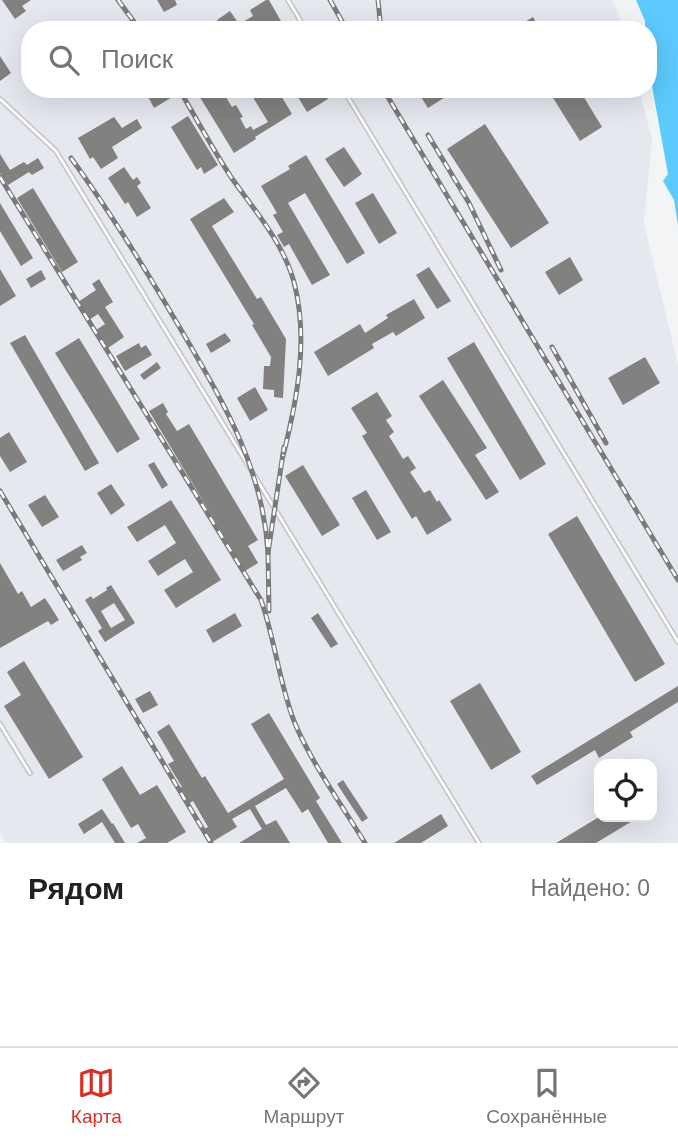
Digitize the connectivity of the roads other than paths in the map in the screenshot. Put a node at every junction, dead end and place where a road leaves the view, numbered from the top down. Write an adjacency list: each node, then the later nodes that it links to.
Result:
1 (288, 0): 2 (lane)
2 (301, 21)
3 (347, 98): 5 (lane)
4 (0, 100): 8 (lane)
5 (678, 642)
6 (0, 724): 7 (lane)
7 (30, 774)
8 (479, 843)

